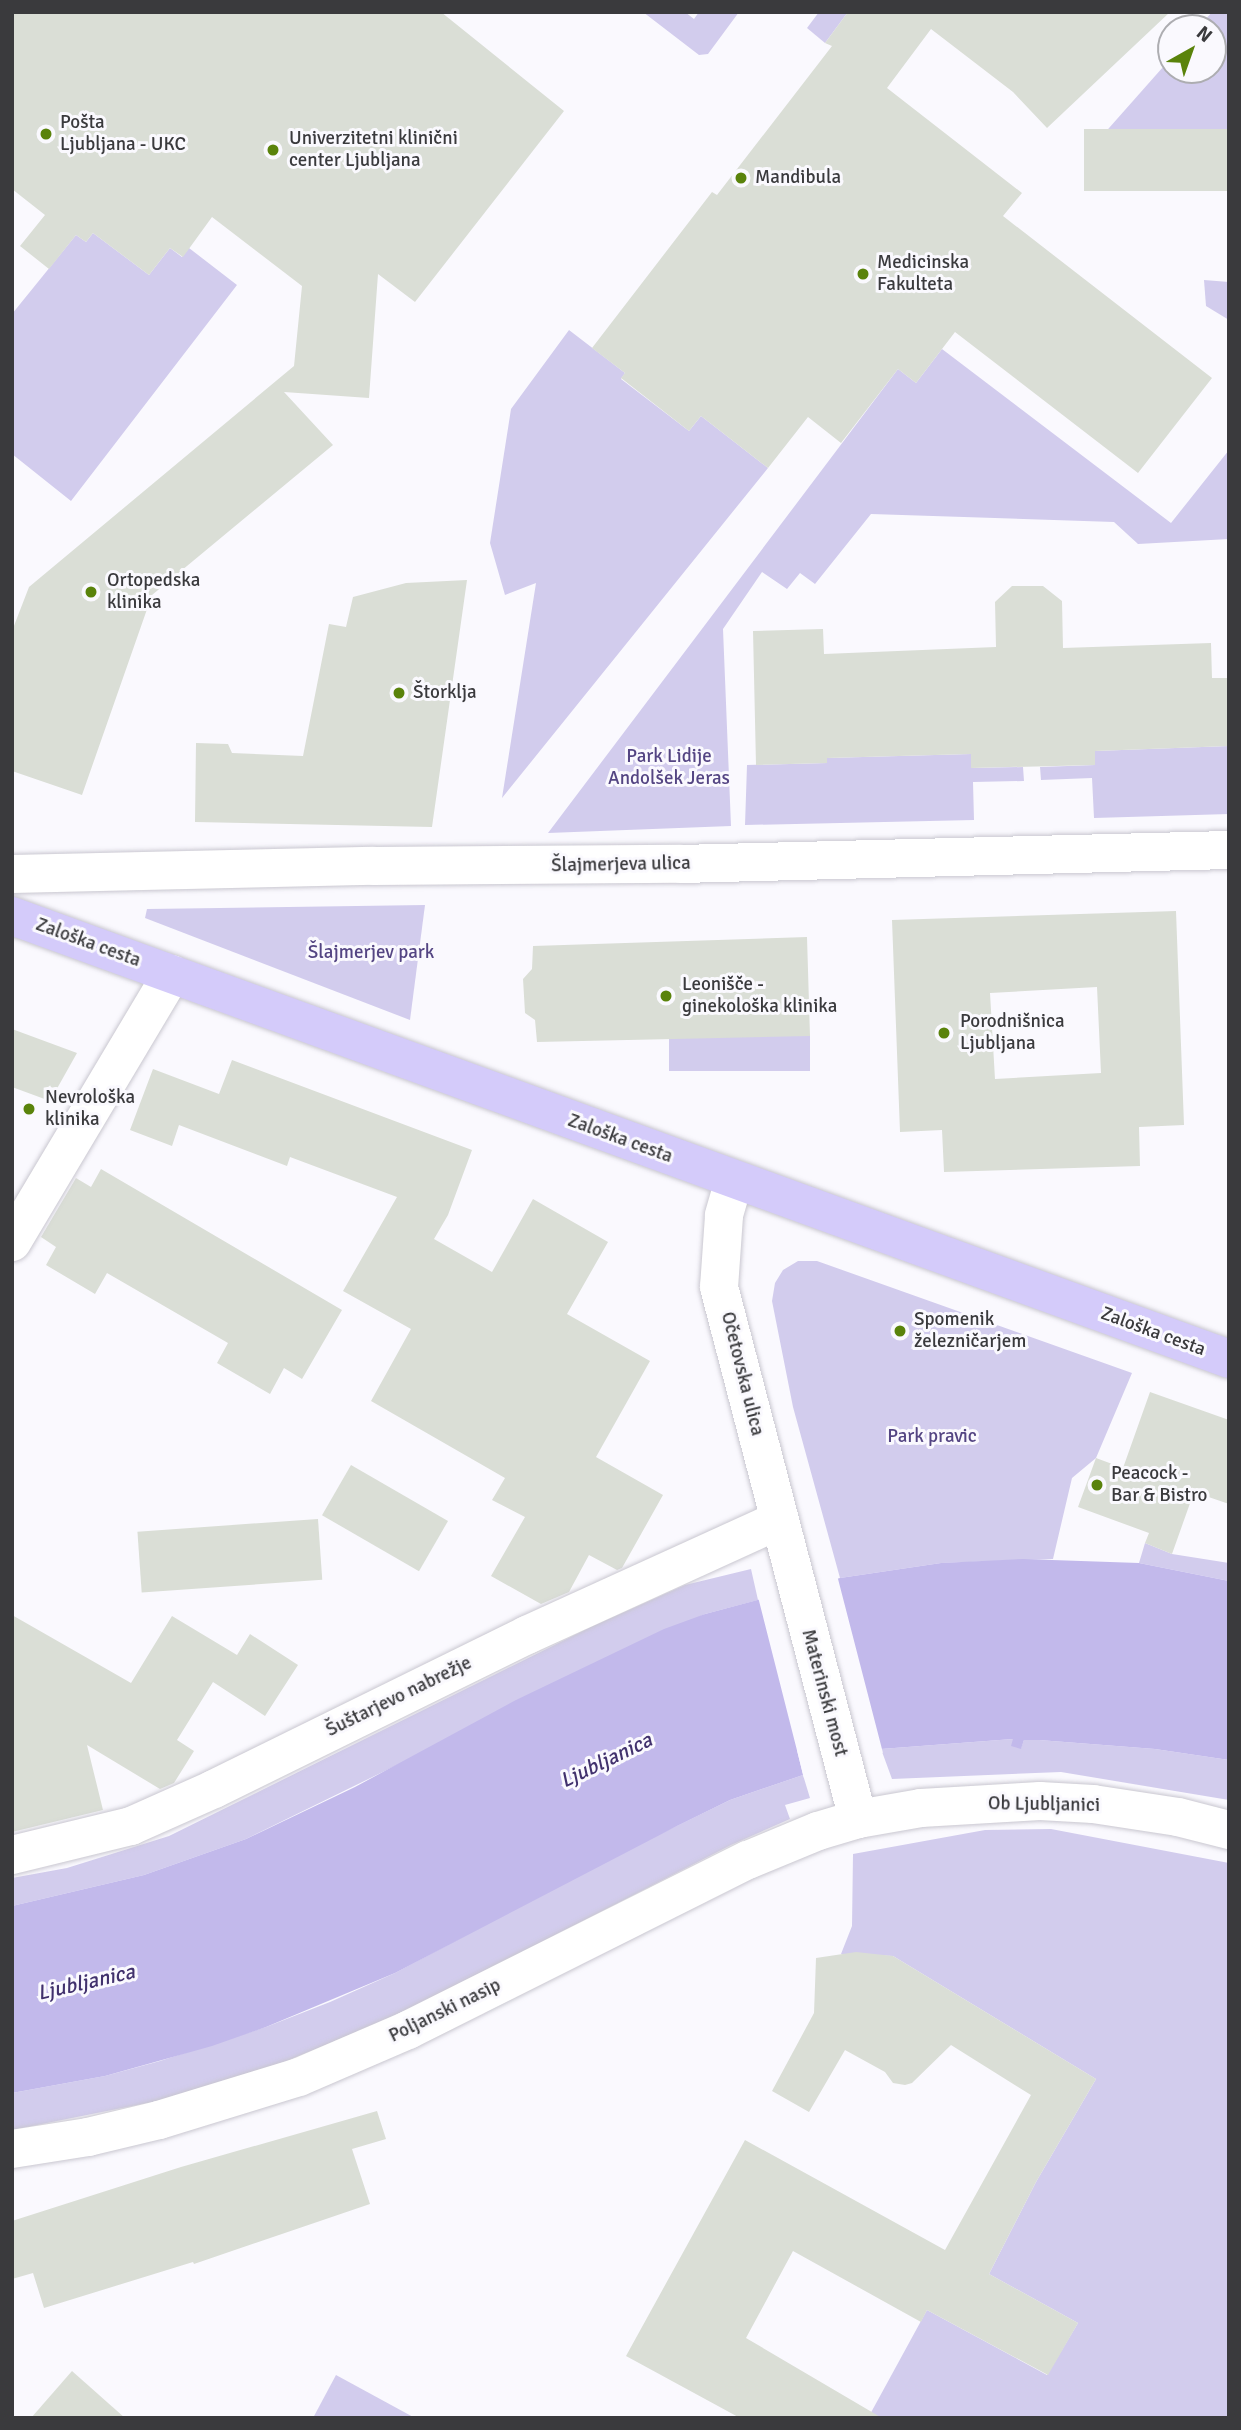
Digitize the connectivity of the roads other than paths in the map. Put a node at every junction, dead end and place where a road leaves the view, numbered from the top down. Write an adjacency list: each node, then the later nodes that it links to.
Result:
1 (1229, 850): 2 (street, Šlajmerjeva ulica)
2 (12, 874)
3 (12, 916): 4 (main road, Zaloška cesta)
4 (172, 974): 5 (main road, Zaloška cesta); 6 (street)
5 (734, 1180): 7 (main road, Zaloška cesta); 8 (street, Očetovska ulica)
6 (12, 1242)
7 (1229, 1359)
8 (779, 1520): 9 (street, Očetovska ulica); 12 (street, Šuštarjevo nabrežje)
9 (791, 1566): 10 (street, Materinski most)
10 (858, 1819): 11 (street, Ob Ljubljanici); 13 (street, Poljanski nasip)
11 (1229, 1830)
12 (12, 1856)
13 (12, 2149)

